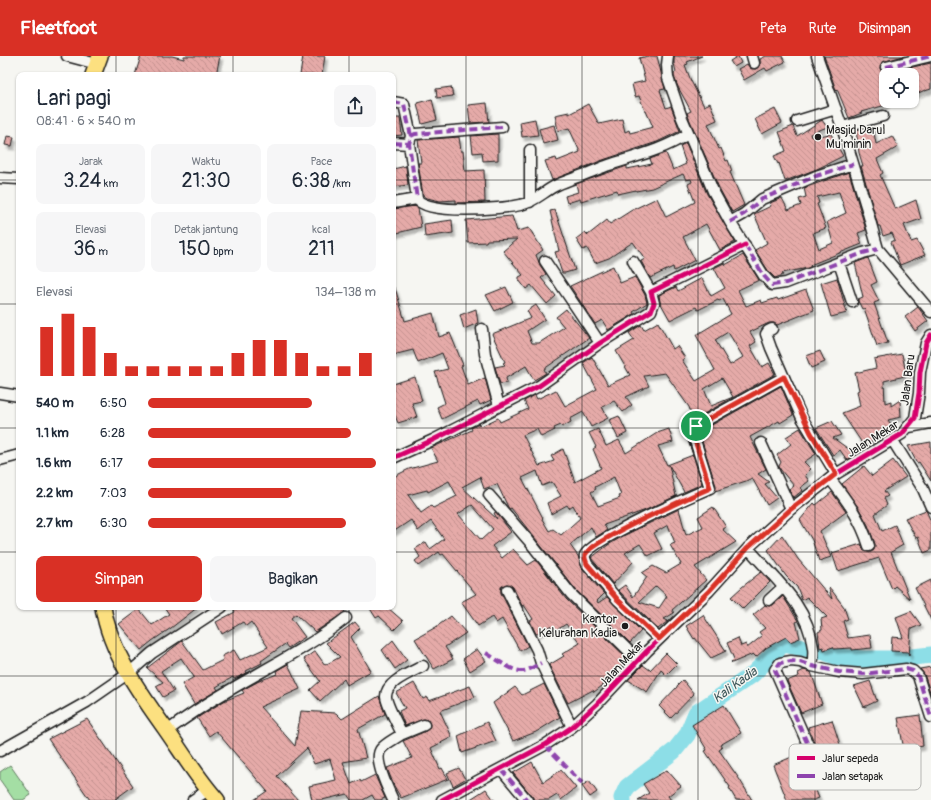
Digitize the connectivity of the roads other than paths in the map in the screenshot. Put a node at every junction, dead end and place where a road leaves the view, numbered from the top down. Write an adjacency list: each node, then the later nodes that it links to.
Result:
1 (67, 56): 5 (street)
2 (668, 56): 13 (street)
3 (817, 56): 8 (street)
4 (931, 56): 6 (street)
5 (97, 65)
6 (886, 67)
7 (396, 103): 14 (street)
8 (836, 109): 10 (street); 11 (street)
9 (883, 116): 11 (street)
10 (797, 121)
11 (842, 126): 17 (street)
12 (502, 127): 14 (street)
13 (688, 134): 22 (street); 23 (street)
14 (410, 140): 15 (street); 20 (street)
15 (396, 142)
16 (530, 150): 22 (street)
17 (853, 164): 23 (street); 25 (street)
18 (0, 178): 19 (street)
19 (16, 179)
20 (417, 199): 21 (street); 22 (street)
21 (396, 202)
22 (530, 202)
23 (730, 222): 24 (street)
24 (744, 245): 28 (street); 29 (street)
25 (878, 249): 28 (street); 31 (street)
26 (545, 261): 35 (street)
27 (633, 261): 29 (street)
28 (839, 263): 30 (street)
29 (651, 292): 35 (street)
30 (852, 302)
31 (931, 312)
32 (482, 329): 39 (street)
33 (772, 329): 36 (street)
34 (931, 335): 41 (street, Jalan Baru)
35 (600, 343): 39 (street)
36 (784, 377): 47 (street); 59 (street)
37 (0, 393): 38 (street)
38 (16, 396)
39 (499, 406): 45 (street)
40 (931, 424): 41 (street)
41 (909, 427): 42 (street, Jalan Mekar)
42 (893, 441): 47 (street, Jalan Mekar); 49 (street)
43 (761, 443): 50 (street)
44 (16, 456): 46 (street)
45 (396, 457)
46 (0, 460)
47 (833, 476): 50 (street, Jalan Mekar); 51 (street)
48 (489, 495): 60 (street)
49 (931, 507)
50 (791, 509): 52 (street, Jalan Mekar)
51 (869, 546)
52 (748, 548): 53 (street); 59 (street, Jalan Mekar)
53 (783, 587): 55 (street); 61 (street)
54 (507, 590): 66 (street)
55 (769, 600)
56 (104, 610): 63 (highway)
57 (217, 610): 63 (street)
58 (346, 618): 67 (street)
59 (659, 639): 60 (street, Jalan Mekar)
60 (638, 660): 66 (street, Jalan Mekar)
61 (813, 664): 64 (street); 69 (street)
62 (423, 666): 68 (street)
63 (129, 673): 67 (highway); 70 (street)
64 (931, 717)
65 (424, 726): 68 (street)
66 (572, 727): 71 (street, Jalan Mekar)
67 (167, 731): 72 (highway)
68 (402, 734): 74 (street)
69 (808, 744)
70 (0, 751)
71 (502, 769): 75 (street, Jalan Mekar); 76 (street)
72 (213, 795): 73 (street)
73 (193, 800)
74 (392, 800)
75 (442, 800)
76 (527, 800)

